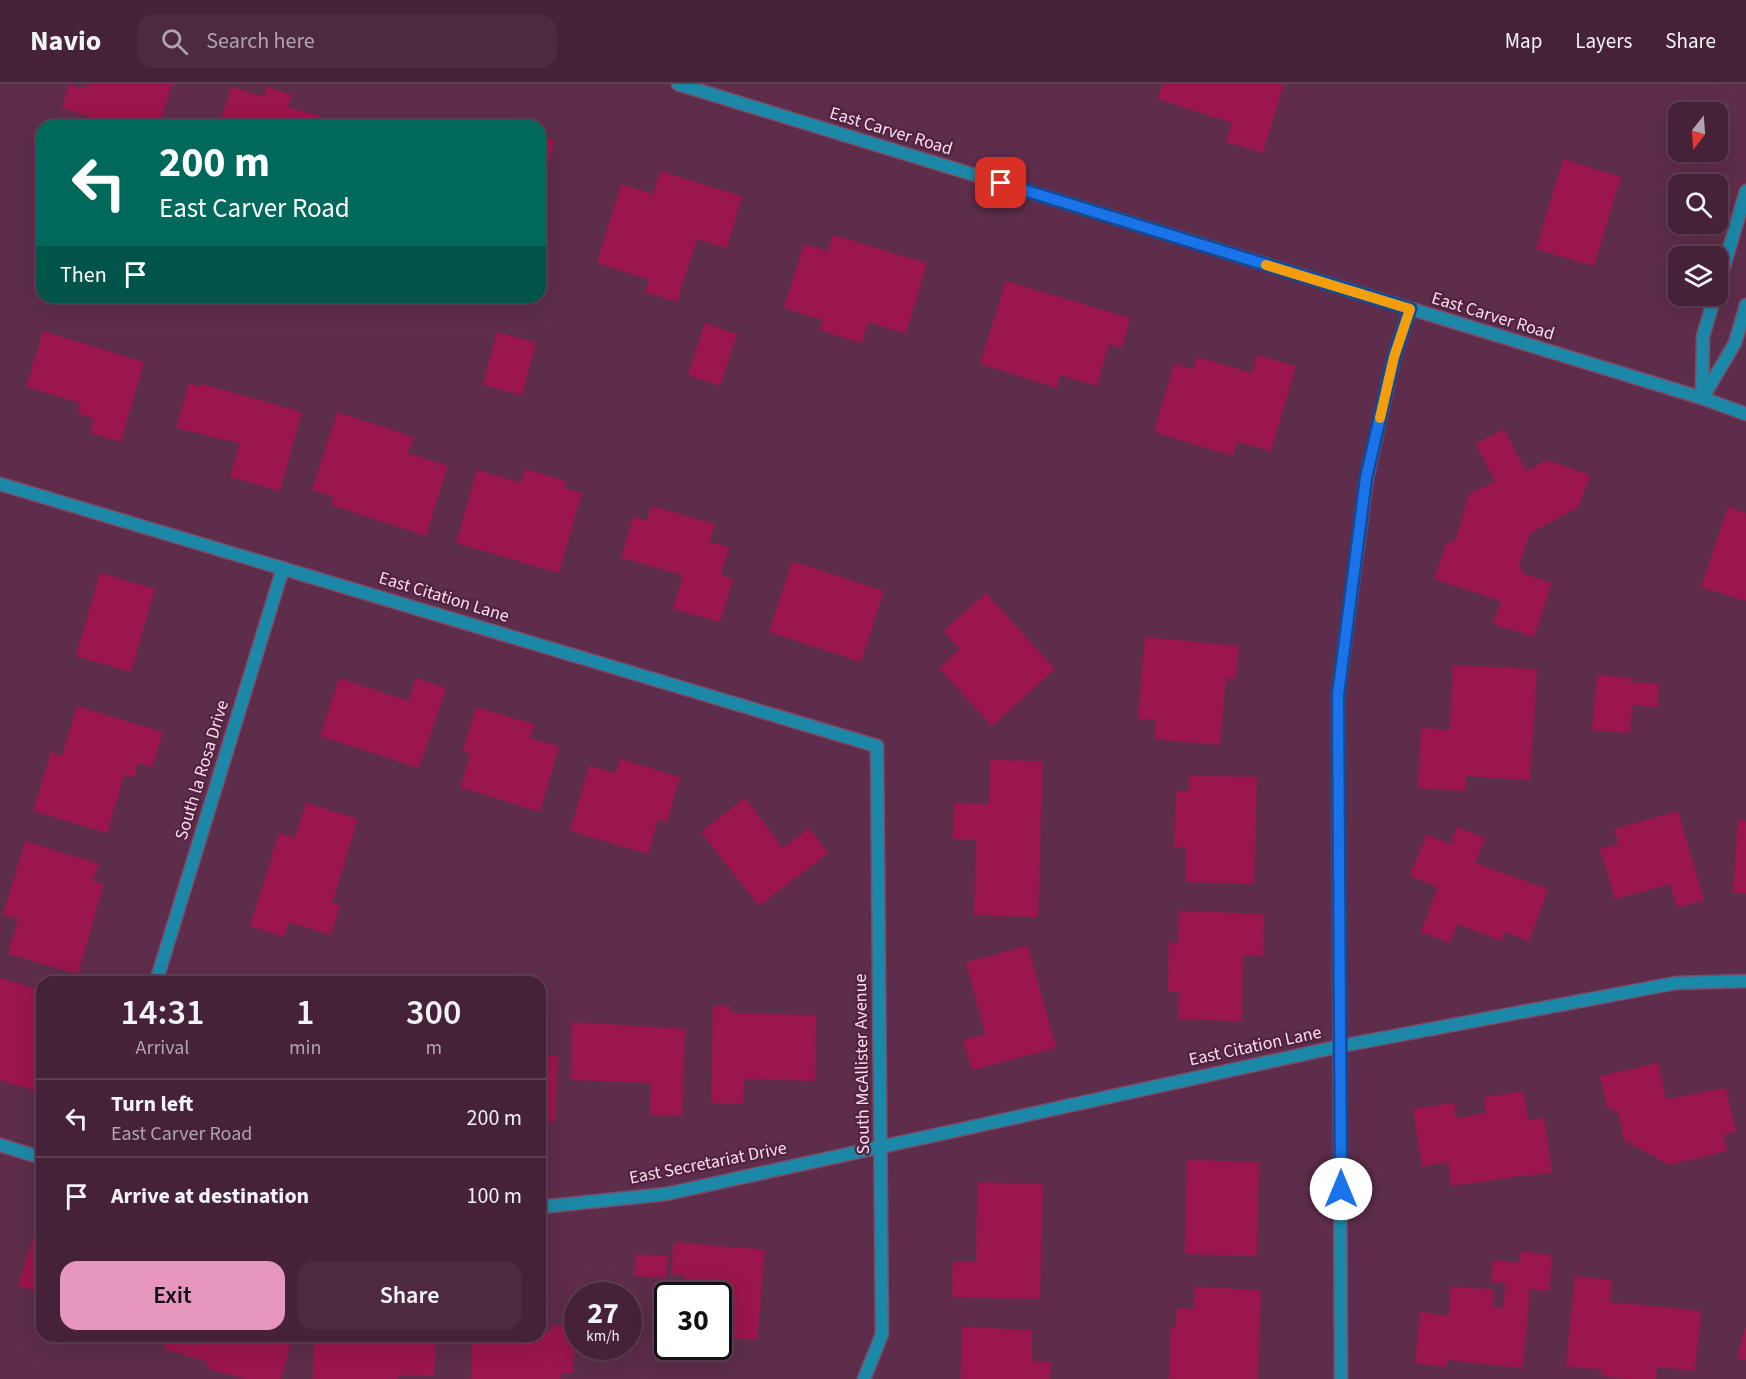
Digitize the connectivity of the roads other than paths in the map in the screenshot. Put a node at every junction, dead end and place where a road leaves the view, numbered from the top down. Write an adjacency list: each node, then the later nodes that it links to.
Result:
1 (678, 84): 6 (street, East Carver Road)
2 (1746, 191): 3 (street)
3 (1728, 253)
4 (1746, 305): 7 (street)
5 (1712, 306): 7 (street)
6 (1410, 309): 7 (street, East Carver Road); 14 (street)
7 (1702, 398): 8 (street, East Carver Road)
8 (1746, 414)
9 (0, 484): 10 (street, East Citation Lane)
10 (283, 568): 11 (street, East Citation Lane); 12 (street, South la Rosa Drive)
11 (877, 746): 16 (street, South McAllister Avenue)
12 (158, 976)
13 (1746, 981): 14 (street, East Citation Lane)
14 (1341, 1046): 16 (street, East Citation Lane); 20 (street)
15 (0, 1145): 17 (street)
16 (881, 1145): 18 (street, East Secretariat Drive); 19 (street, South McAllister Avenue)
17 (36, 1156)
18 (546, 1206)
19 (864, 1379)
20 (1341, 1379)

